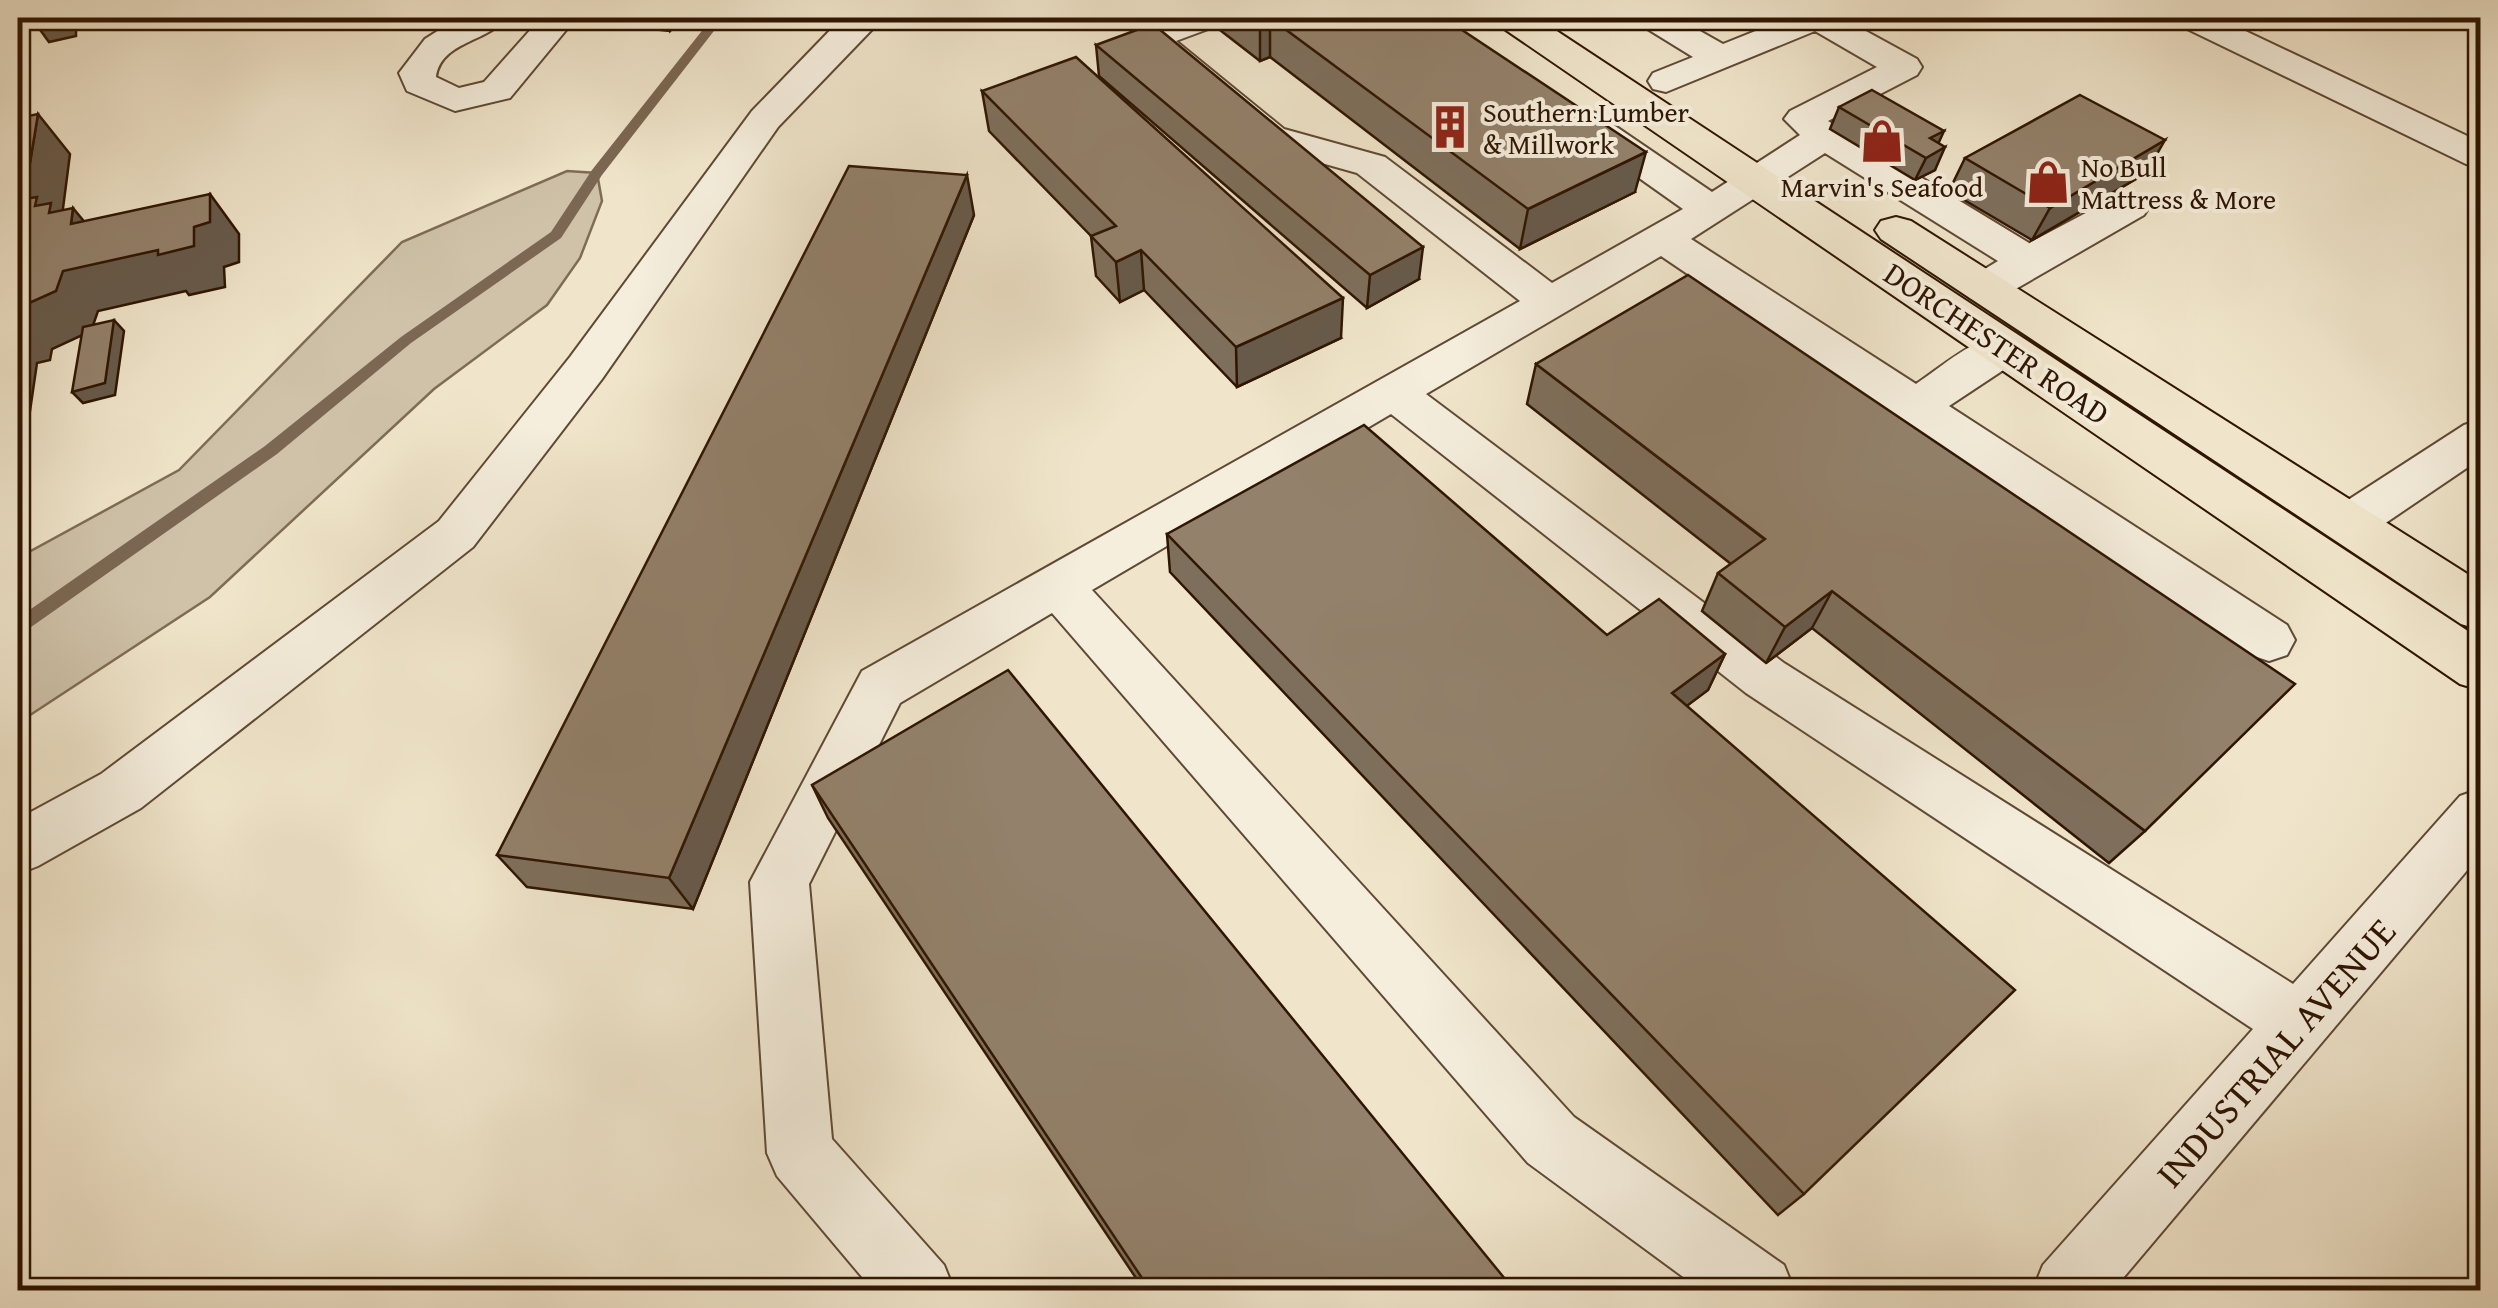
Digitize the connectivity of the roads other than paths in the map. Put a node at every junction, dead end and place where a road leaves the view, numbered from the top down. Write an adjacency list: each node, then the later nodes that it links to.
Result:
1 (488, 18): 2 (street)
2 (559, 18)
3 (866, 18): 31 (street)
4 (1207, 18): 20 (street)
5 (1513, 18): 10 (main road, DORCHESTER ROAD)
6 (1569, 18): 10 (main road, DORCHESTER ROAD)
7 (1653, 18): 9 (street)
8 (2191, 18): 13 (street)
9 (1721, 58): 10 (street); 14 (street)
10 (1673, 98): 12 (street); 14 (main road, DORCHESTER ROAD)
11 (1561, 106): 12 (street)
12 (1608, 139): 16 (street)
13 (2480, 156)
14 (1790, 159): 16 (street); 18 (street); 19 (main road, DORCHESTER ROAD); 21 (main road, DORCHESTER ROAD)
15 (2130, 206): 18 (street)
16 (1711, 210): 17 (street)
17 (1662, 238): 20 (street); 23 (street)
18 (2028, 261): 19 (street)
19 (1985, 288): 25 (main road, DORCHESTER ROAD)
20 (1550, 302): 22 (street)
21 (2004, 348): 23 (street); 29 (main road, DORCHESTER ROAD)
22 (1393, 392): 26 (street); 32 (street)
23 (1915, 406): 28 (street)
24 (2480, 437): 25 (street)
25 (2348, 524): 27 (main road, DORCHESTER ROAD)
26 (1058, 586): 33 (street); 34 (street)
27 (2480, 610)
28 (2269, 640)
29 (2480, 668)
30 (2480, 814): 32 (street, INDUSTRIAL AVENUE)
31 (18, 848)
32 (2300, 1024): 35 (street, INDUSTRIAL AVENUE)
33 (919, 1290)
34 (1760, 1290)
35 (2068, 1290)

